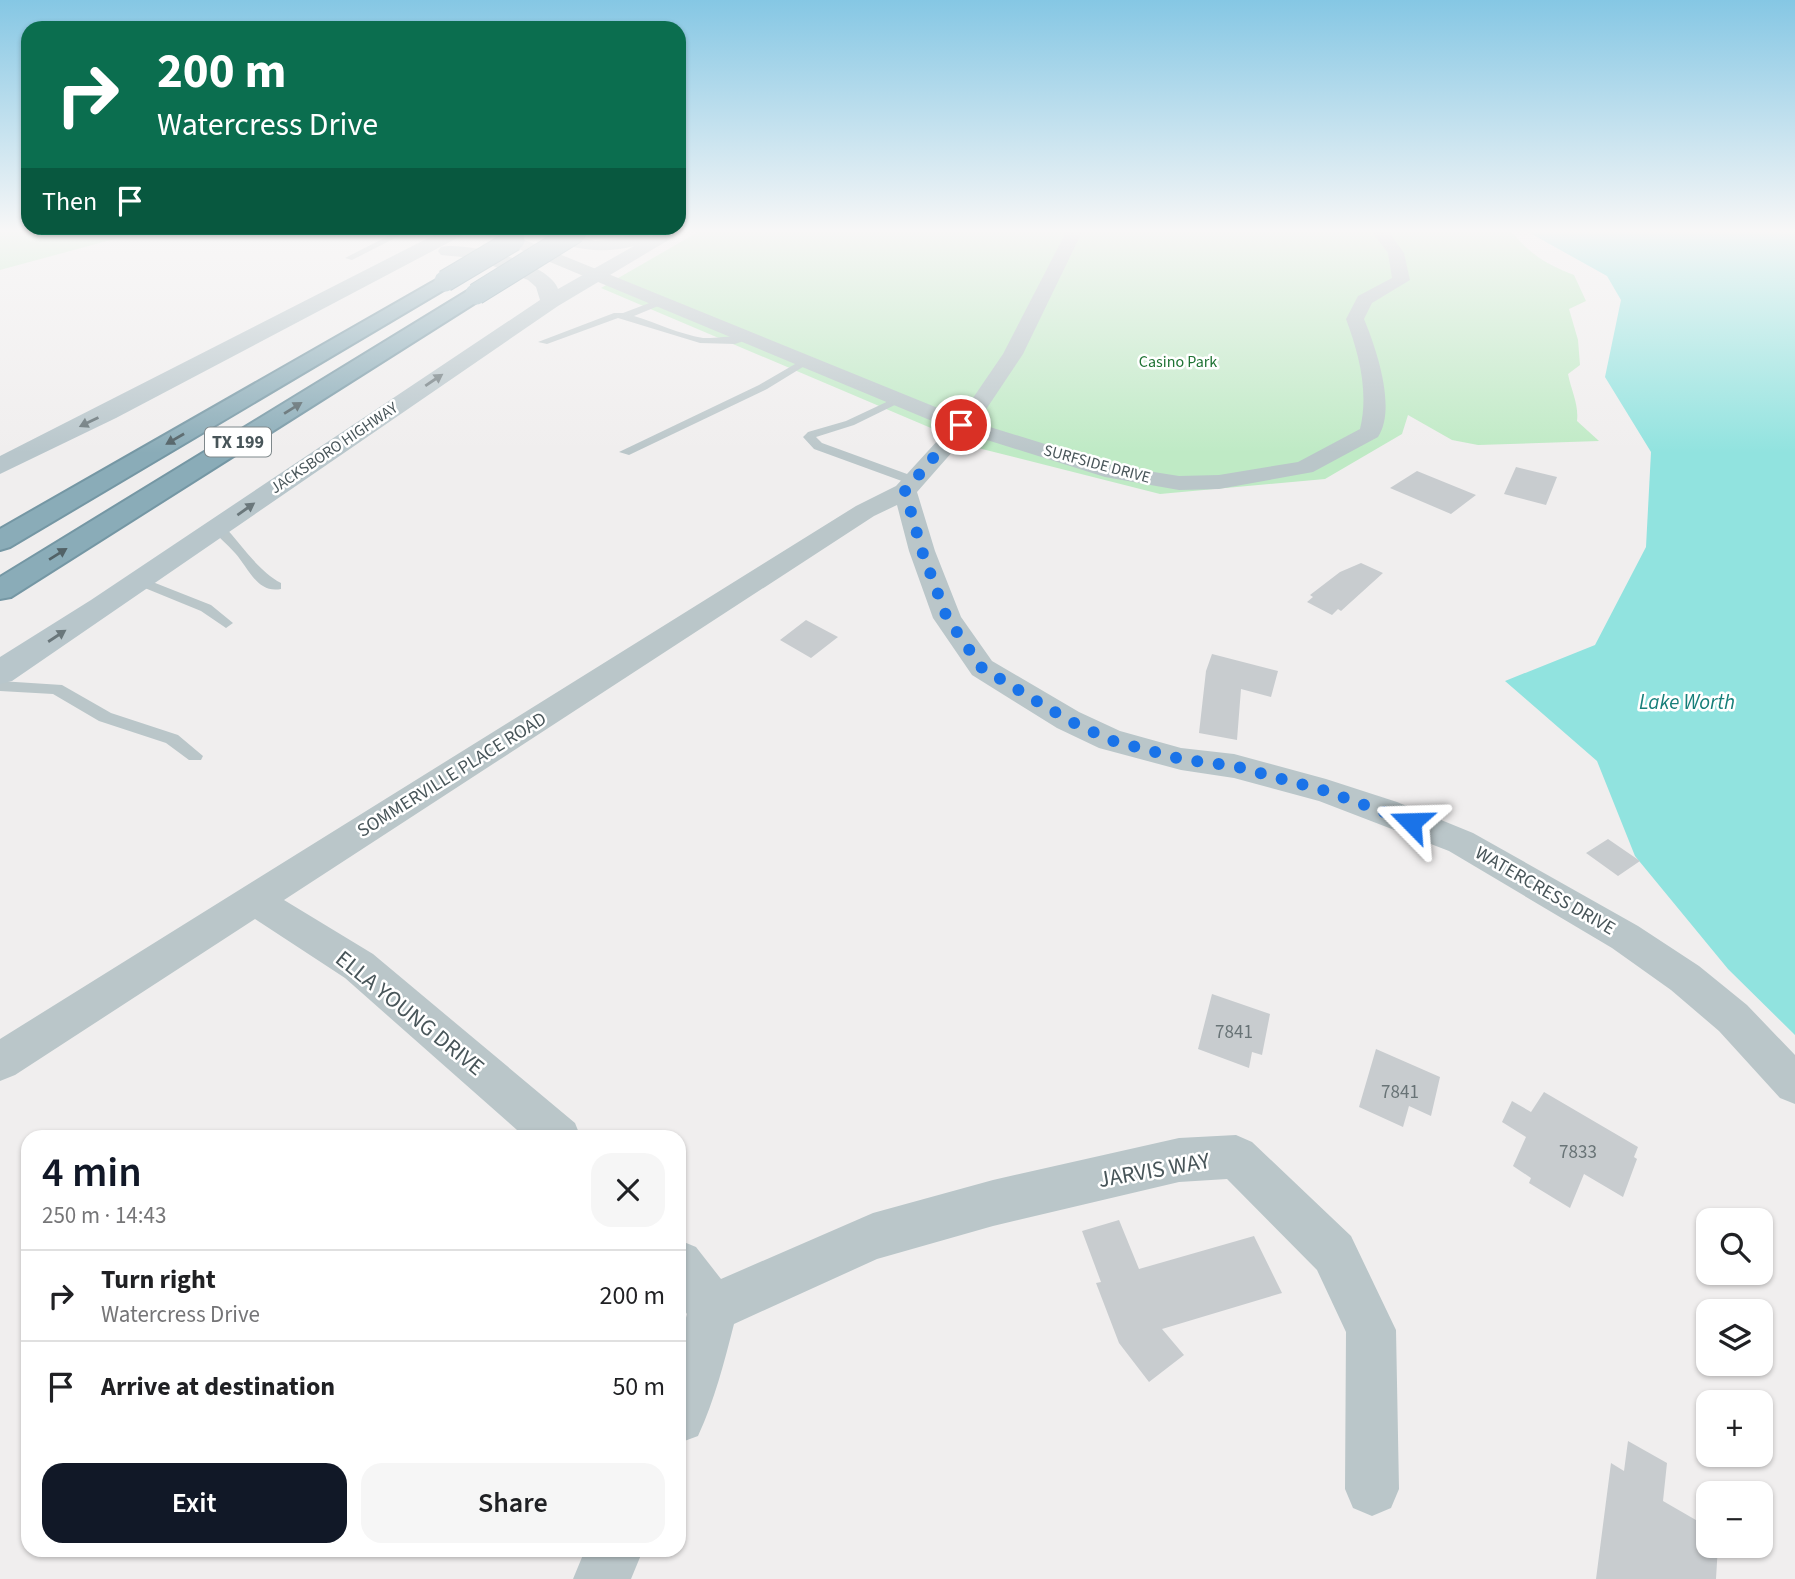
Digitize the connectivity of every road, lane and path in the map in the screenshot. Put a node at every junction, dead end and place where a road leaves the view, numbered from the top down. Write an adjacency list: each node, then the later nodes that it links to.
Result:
1 (311, 306): 18 (main road, one-way to 18)
2 (403, 306): 21 (highway, one-way to 21, bridge)
3 (457, 306): 24 (highway, TX 199, one-way to 3, bridge)
4 (546, 306): 20 (main road, JACKSBORO HIGHWAY, one-way to 4)
5 (651, 306): 9 (lane)
6 (669, 306): 10 (street)
7 (1036, 306): 16 (street)
8 (1361, 306): 16 (street, SURFSIDE DRIVE)
9 (627, 316): 11 (lane); 13 (lane)
10 (717, 326): 11 (lane); 12 (street)
11 (686, 338): 12 (lane)
12 (747, 338): 14 (street)
13 (543, 342)
14 (806, 362): 15 (street); 17 (lane)
15 (899, 400): 16 (street); 19 (lane)
16 (961, 425): 19 (street)
17 (625, 452)
18 (0, 466)
19 (910, 486): 29 (street, SOMMERVILLE PLACE ROAD); 31 (street, WATERCRESS DRIVE)
20 (218, 528): 22 (main road, JACKSBORO HIGHWAY); 23 (lane)
21 (0, 541)
22 (139, 581): 25 (lane); 26 (main road, JACKSBORO HIGHWAY, one-way to 22)
23 (276, 586)
24 (0, 590)
25 (226, 623)
26 (0, 673)
27 (0, 686): 28 (lane)
28 (195, 756)
29 (254, 900): 30 (street, SOMMERVILLE PLACE ROAD); 32 (street, ELLA YOUNG DRIVE)
30 (0, 1062)
31 (1795, 1084)
32 (550, 1130)
33 (686, 1273): 34 (street)
34 (713, 1308): 35 (street); 36 (street, JARVIS WAY)
35 (686, 1403)
36 (1372, 1489)
37 (612, 1557): 38 (street)
38 (602, 1579)

